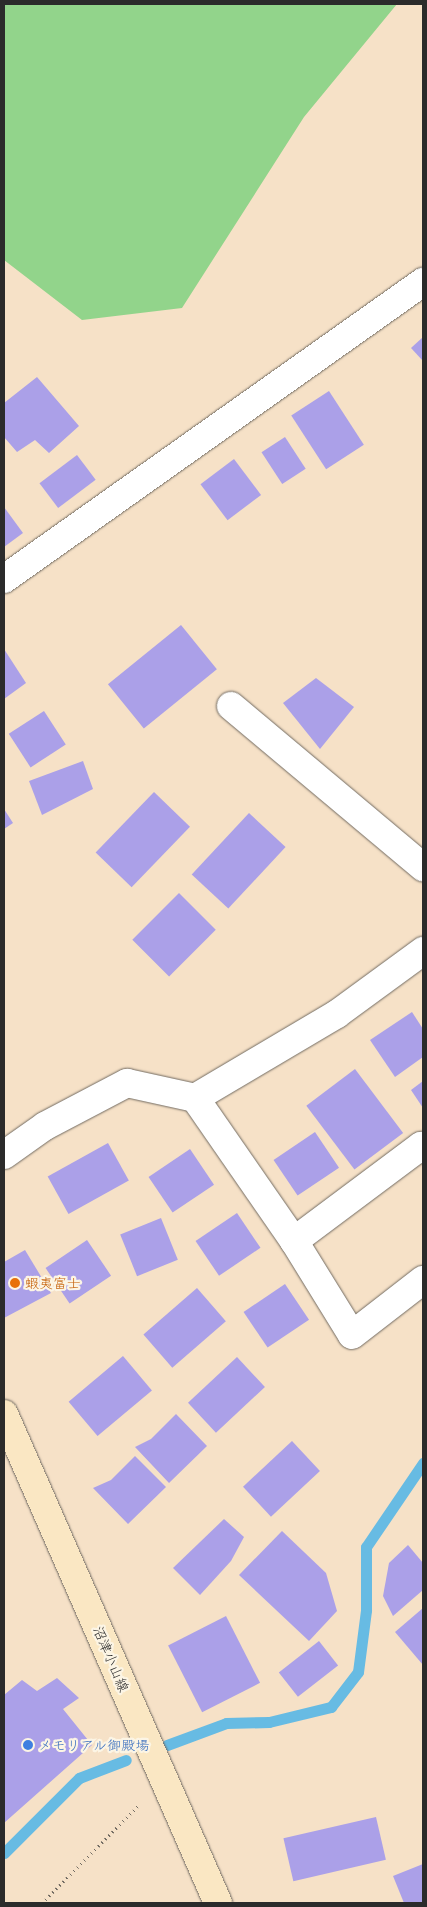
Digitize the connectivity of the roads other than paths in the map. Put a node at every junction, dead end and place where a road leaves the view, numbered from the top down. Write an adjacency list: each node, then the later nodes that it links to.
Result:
1 (423, 282): 2 (street)
2 (4, 579)
3 (231, 706): 4 (street)
4 (423, 867)
5 (423, 951): 6 (street)
6 (195, 1098): 8 (street); 9 (street)
7 (423, 1149): 9 (street)
8 (4, 1155)
9 (294, 1241): 10 (street)
10 (423, 1280)
11 (4, 1414): 12 (main road, 沼津小山線)
12 (218, 1903)

